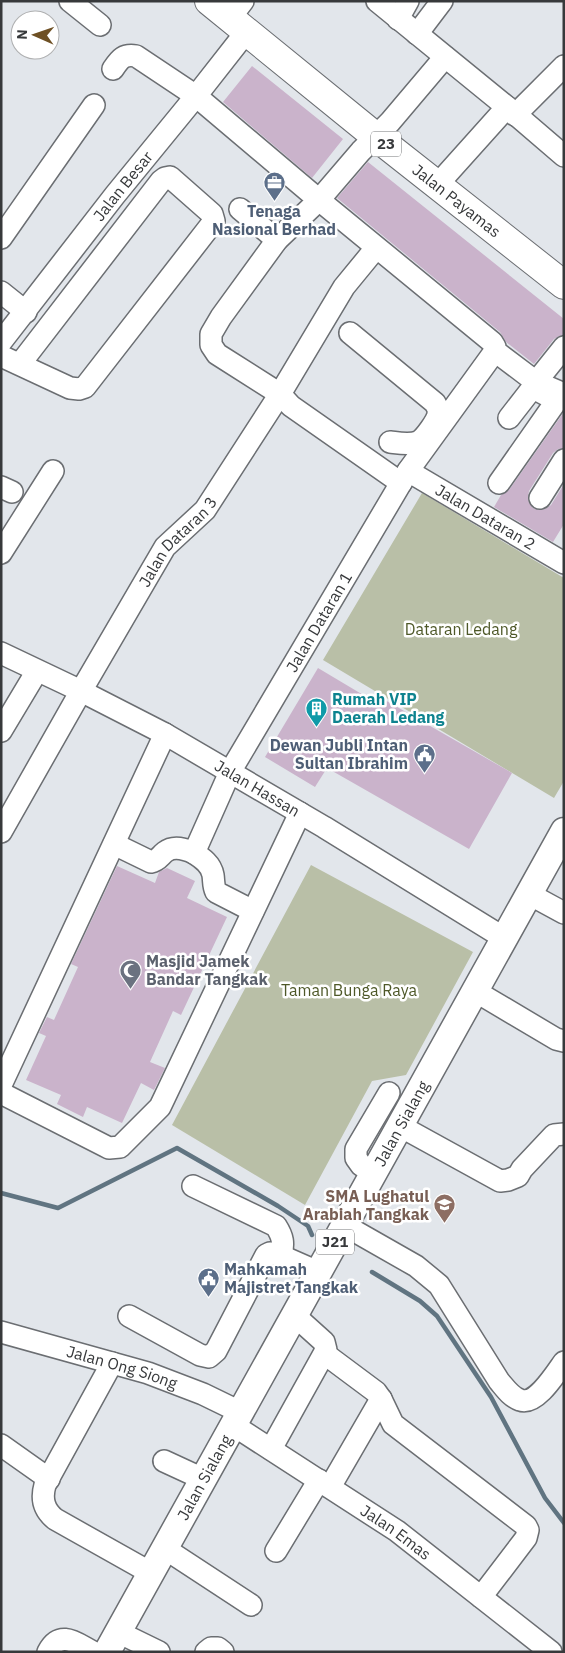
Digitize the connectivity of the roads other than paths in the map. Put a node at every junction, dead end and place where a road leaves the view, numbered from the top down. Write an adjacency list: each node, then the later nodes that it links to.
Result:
1 (71, 1): 7 (street)
2 (209, 1): 6 (highway, Jalan Payamas / 23)
3 (377, 1): 5 (street)
4 (442, 1): 8 (street)
5 (403, 10): 8 (street)
6 (240, 17): 12 (street, Jalan Besar); 15 (highway, Jalan Payamas / 23)
7 (100, 25)
8 (417, 34): 9 (street)
9 (445, 57): 14 (street); 15 (street)
10 (113, 69): 12 (street)
11 (562, 71): 14 (street)
12 (196, 96): 18 (street); 25 (street, Jalan Besar)
13 (94, 105): 20 (street)
14 (511, 111): 16 (street); 17 (street)
15 (375, 136): 17 (highway, Jalan Payamas / 23); 18 (street)
16 (564, 156)
17 (438, 184): 23 (highway, Jalan Payamas / 23)
18 (319, 200): 21 (street); 22 (street)
19 (240, 209): 21 (street)
20 (1, 238)
21 (277, 240): 32 (street, Jalan Dataran 2)
22 (376, 248): 29 (street); 32 (street, Jalan Dataran 3)
23 (564, 285)
24 (1, 292): 25 (street)
25 (26, 312): 27 (street, Jalan Besar)
26 (350, 333): 35 (street)
27 (1, 342)
28 (564, 347): 31 (street)
29 (495, 351): 31 (street); 38 (street, Jalan Dataran 1)
30 (11, 360): 30 (street)
31 (536, 382): 33 (street)
32 (280, 394): 38 (street, Jalan Dataran 2); 45 (street, Jalan Dataran 3)
33 (561, 396): 34 (street); 39 (street)
34 (508, 418)
35 (390, 442)
36 (564, 460): 40 (street)
37 (53, 471): 41 (street)
38 (404, 477): 42 (street, Jalan Dataran 2); 48 (street, Jalan Dataran 1)
39 (499, 483)
40 (540, 498)
41 (1, 553)
42 (564, 563)
43 (1, 653): 44 (street, Jalan Hassan)
44 (38, 671): 45 (street, Jalan Hassan); 46 (street)
45 (81, 691): 47 (street, Jalan Hassan); 51 (street, Jalan Dataran 3)
46 (1, 731)
47 (165, 734): 48 (street, Jalan Hassan); 52 (street)
48 (230, 772): 49 (street, Jalan Hassan); 53 (street, Jalan Dataran 1)
49 (300, 813): 55 (street); 57 (street, Jalan Hassan)
50 (564, 831): 54 (main road, Jalan Sialang / J21)
51 (1, 832)
52 (114, 844): 53 (street); 60 (street)
53 (194, 852): 55 (street)
54 (529, 894): 56 (street); 57 (main road, Jalan Sialang / J21)
55 (253, 911): 61 (street)
56 (564, 913)
57 (504, 938): 58 (main road, Jalan Sialang / J21)
58 (475, 992): 59 (street); 63 (main road, Jalan Sialang / J21)
59 (564, 1041)
60 (1, 1085)
61 (1, 1092)
62 (389, 1092): 65 (street)
63 (400, 1126): 64 (street); 65 (main road, Jalan Sialang / J21)
64 (564, 1134)
65 (373, 1173): 67 (main road, Jalan Sialang / J21)
66 (194, 1186): 68 (street)
67 (344, 1225): 69 (main road, Jalan Sialang / J21); 74 (street)
68 (281, 1256): 69 (street); 71 (street)
69 (318, 1272): 70 (main road, Jalan Sialang / J21)
70 (294, 1315): 73 (street); 77 (main road, Jalan Sialang / J21)
71 (129, 1316)
72 (1, 1332): 75 (street, Jalan Ong Siong)
73 (325, 1354): 76 (street); 79 (street)
74 (564, 1362)
75 (112, 1363): 77 (street, Jalan Ong Siong); 82 (street)
76 (381, 1399): 83 (street); 87 (street)
77 (237, 1418): 79 (street, Jalan Emas); 81 (main road, Jalan Sialang / J21)
78 (1, 1445): 82 (street)
79 (272, 1449): 83 (street, Jalan Emas)
80 (164, 1461): 81 (street)
81 (203, 1479): 84 (main road, Jalan Sialang / J21)
82 (49, 1480): 86 (street)
83 (324, 1484): 85 (street); 87 (street, Jalan Emas)
84 (164, 1548): 86 (main road, Jalan Sialang / J21); 88 (street)
85 (276, 1551)
86 (150, 1573): 89 (main road, Jalan Sialang / J21)
87 (481, 1597): 95 (street, Jalan Emas)
88 (252, 1605)
89 (112, 1642): 92 (street)
90 (48, 1652): 91 (street)
91 (93, 1652)
92 (160, 1652)
93 (206, 1652): 94 (street)
94 (223, 1652)
95 (551, 1652)

